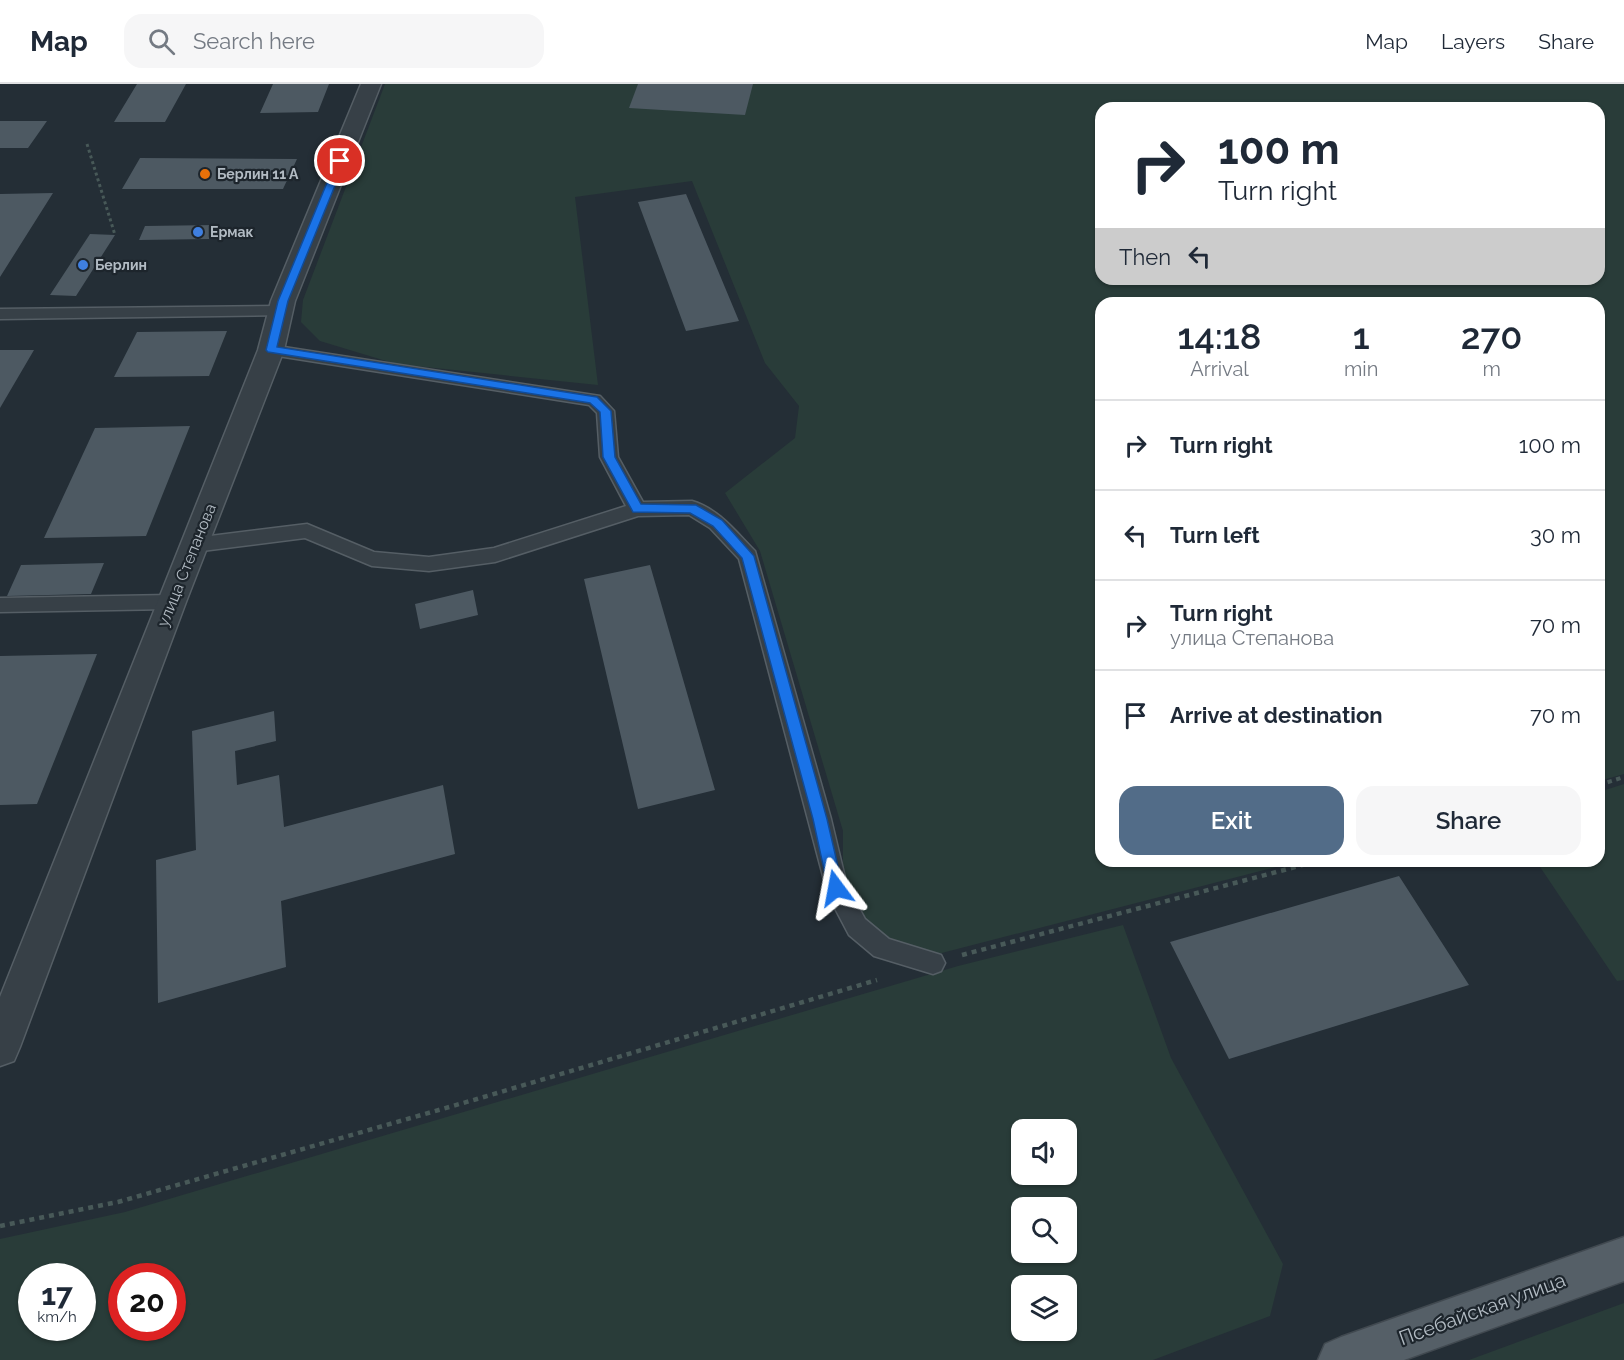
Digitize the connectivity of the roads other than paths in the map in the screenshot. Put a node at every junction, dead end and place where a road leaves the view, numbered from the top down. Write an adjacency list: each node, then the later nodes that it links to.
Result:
1 (370, 84): 2 (street, улица Степанова)
2 (281, 311): 3 (lane); 4 (street, улица Степанова)
3 (0, 314)
4 (272, 350): 5 (lane); 6 (street, улица Степанова)
5 (637, 509): 6 (lane); 9 (lane)
6 (194, 545): 7 (street, улица Степанова)
7 (171, 602): 8 (lane); 10 (street, улица Степанова)
8 (0, 605)
9 (933, 963)
10 (0, 1047)
11 (1624, 1259): 12 (main road, Псебайская улица)
12 (1341, 1360)

